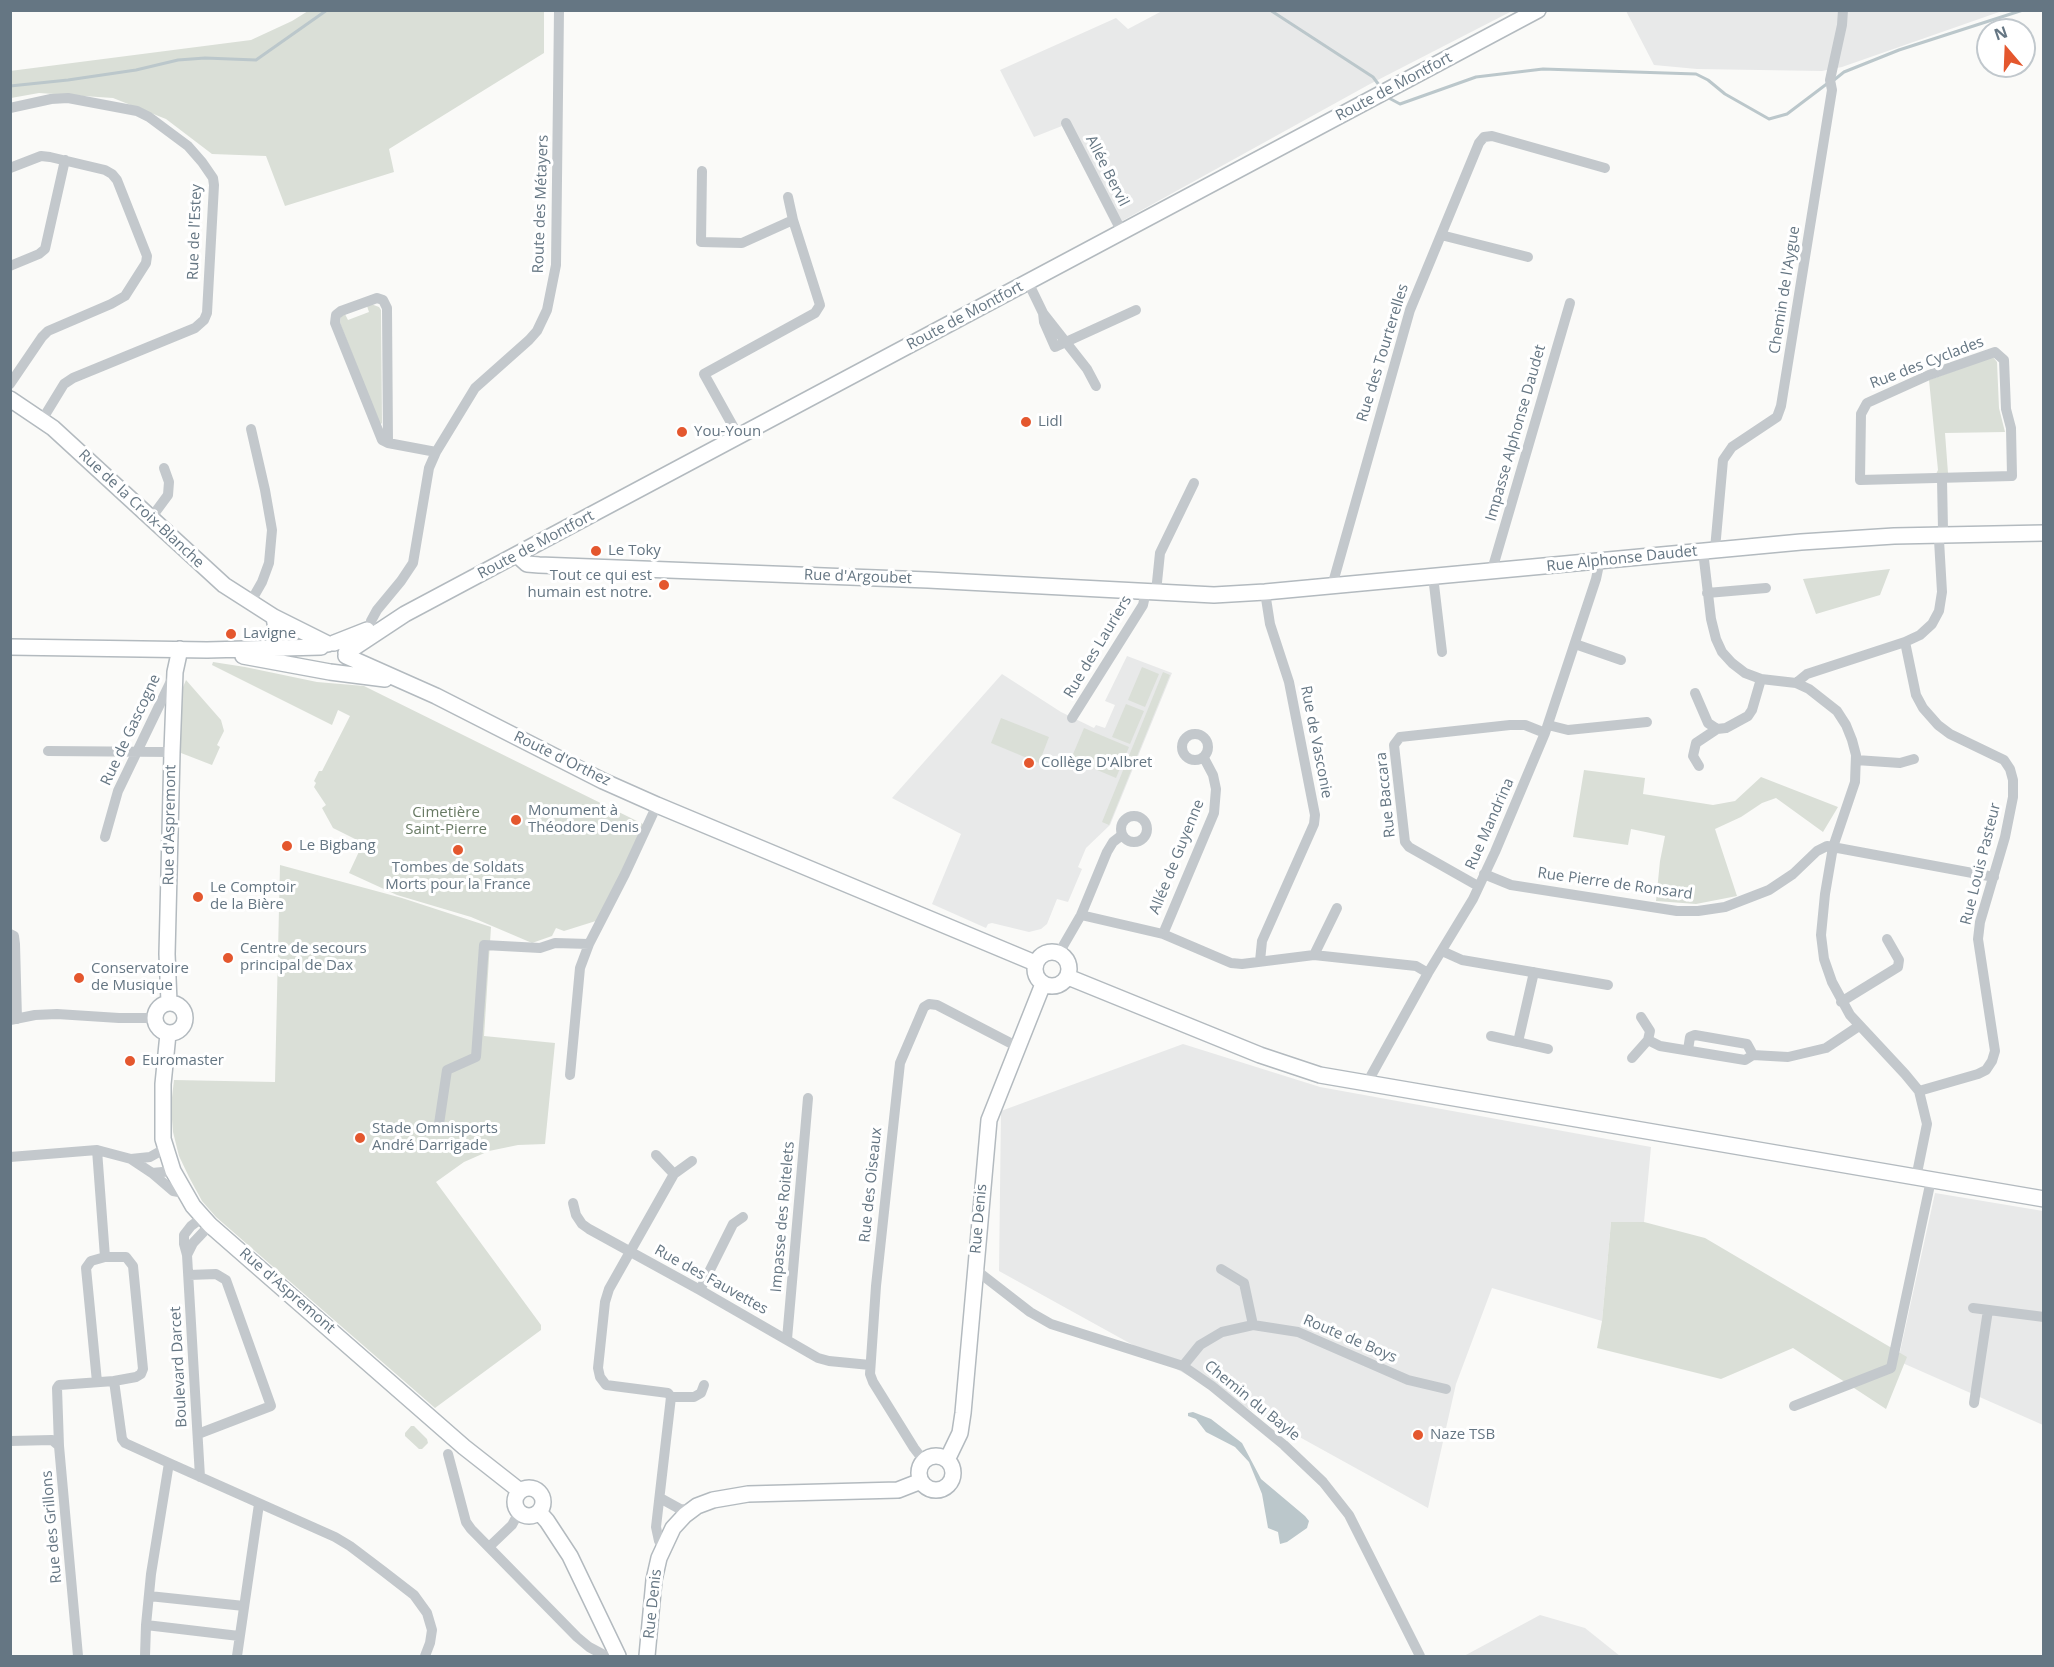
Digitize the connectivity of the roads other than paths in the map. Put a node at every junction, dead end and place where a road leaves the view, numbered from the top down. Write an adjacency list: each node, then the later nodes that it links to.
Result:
1 (559, 10): 27 (street, Route des Métayers)
2 (1538, 10): 12 (main road, Route de Montfort)
3 (1843, 10): 34 (street, Chemin de l'Aygue)
4 (10, 108): 23 (street, Rue de l'Estey)
5 (1066, 123): 12 (street, Allée Bervil)
6 (65, 160): 7 (street); 15 (street); 20 (street)
7 (10, 168)
8 (1605, 168): 13 (street, Rue des Tourterelles)
9 (702, 171): 11 (street)
10 (788, 197): 11 (street)
11 (793, 220): 25 (street)
12 (1122, 232): 16 (main road, Route de Montfort)
13 (1441, 235): 14 (street); 39 (street, Rue des Tourterelles)
14 (1528, 257)
15 (10, 266)
16 (1028, 282): 19 (street); 25 (main road, Route de Montfort)
17 (1570, 303): 37 (street, Impasse Alphonse Daudet)
18 (1136, 310): 19 (street)
19 (1066, 343): 21 (street)
20 (10, 384)
21 (1096, 386)
22 (10, 399): 23 (main road, Rue de la Croix-Blanche)
23 (42, 420): 31 (main road, Rue de la Croix-Blanche)
24 (251, 429): 45 (street)
25 (739, 437): 35 (main road, Route de Montfort)
26 (388, 443): 26 (street); 27 (street)
27 (436, 452): 48 (street, Route des Métayers)
28 (164, 468): 31 (street)
29 (1942, 479): 29 (street, Rue des Cyclades); 33 (street)
30 (1194, 483): 41 (street, Rue des Lauriers)
31 (151, 518): 45 (main road, Rue de la Croix-Blanche)
32 (2043, 533): 33 (main road, Rue Alphonse Daudet)
33 (1941, 535): 34 (main road, Rue Alphonse Daudet); 49 (street)
34 (1709, 550): 36 (main road, Rue Alphonse Daudet); 43 (street, Chemin de l'Aygue)
35 (517, 555): 41 (main road, Rue d'Argoubet); 47 (main road, Route de Montfort)
36 (1600, 560): 37 (main road, Rue Alphonse Daudet); 50 (street, Rue Mandrina)
37 (1492, 570): 38 (main road, Rue Alphonse Daudet)
38 (1433, 576): 39 (main road, Rue Alphonse Daudet); 56 (street)
39 (1332, 586): 42 (main road, Rue Alphonse Daudet)
40 (1766, 588): 43 (street)
41 (1151, 592): 44 (main road, Rue d'Argoubet); 63 (street, Rue des Lauriers)
42 (1265, 592): 44 (main road, Rue Alphonse Daudet); 90 (street, Rue de Vasconie)
43 (1707, 593): 60 (street, Chemin de l'Aygue)
44 (1202, 594)
45 (250, 603): 46 (main road, Rue de la Croix-Blanche)
46 (274, 617): 52 (main road); 53 (main road, Rue de la Croix-Blanche); 57 (main road, Rue de la Croix-Blanche)
47 (392, 621): 48 (main road, Route de Montfort); 57 (main road, Route de Montfort)
48 (370, 629): 57 (main road, Route de Montfort)
49 (1905, 642): 61 (street); 79 (street, Rue Louis Pasteur)
50 (1575, 644): 58 (street); 65 (street, Rue Mandrina)
51 (10, 647): 54 (main road)
52 (273, 648): 53 (main road); 55 (main road)
53 (304, 648): 57 (main road)
54 (180, 649): 55 (main road); 59 (main road, Rue d'Aspremont)
55 (207, 650): 57 (main road)
56 (1442, 652)
57 (331, 656): 74 (main road, Route d'Orthez)
58 (1621, 660)
59 (175, 672): 68 (street, Rue de Gascogne); 69 (main road, Rue d'Aspremont)
60 (1761, 679): 61 (street); 66 (street)
61 (1796, 683): 72 (street)
62 (1695, 693): 66 (street)
63 (1072, 718)
64 (1647, 722): 65 (street)
65 (1547, 729): 78 (street, Rue Mandrina); 80 (street, Rue Baccara)
66 (1717, 729): 73 (street)
67 (48, 751): 68 (street)
68 (137, 751): 69 (street); 76 (street, Rue de Gascogne)
69 (172, 752): 97 (main road, Rue d'Aspremont)
70 (1203, 758): 84 (street, Allée de Guyenne)
71 (1914, 759): 72 (street)
72 (1856, 760): 77 (street)
73 (1699, 766)
74 (657, 805): 86 (street); 91 (main road, Route d'Orthez)
75 (1122, 835): 82 (street)
76 (105, 837)
77 (1833, 847): 78 (street, Rue Pierre de Ronsard); 79 (street); 98 (street)
78 (1485, 874): 80 (street, Rue Mandrina)
79 (1994, 877): 114 (street, Rue Louis Pasteur)
80 (1478, 886): 87 (street, Rue Mandrina)
81 (1337, 908): 89 (street)
82 (1081, 915): 84 (street); 88 (street)
83 (10, 934): 101 (street)
84 (1163, 934): 90 (street)
85 (1887, 939): 98 (street)
86 (589, 944): 112 (street); 116 (street)
87 (1442, 951): 92 (street, Rue Mandrina); 93 (street)
88 (1059, 953): 91 (main road); 94 (main road)
89 (1314, 955): 90 (street); 92 (street)
90 (1260, 962)
91 (1035, 963): 95 (main road)
92 (1428, 972): 113 (street, Rue Mandrina)
93 (1534, 972): 96 (street); 106 (street)
94 (1068, 977): 95 (main road); 113 (main road)
95 (1043, 984): 107 (main road, Rue Denis)
96 (1608, 985)
97 (169, 1002): 100 (main road); 103 (main road)
98 (1841, 1002): 102 (street)
99 (1641, 1017): 105 (street)
100 (155, 1018): 101 (street); 103 (main road)
101 (14, 1019)
102 (1859, 1026): 110 (street); 114 (street)
103 (168, 1034): 117 (main road, Rue d'Aspremont)
104 (1491, 1036): 106 (street)
105 (1648, 1040): 109 (street); 111 (street)
106 (1518, 1042): 108 (street)
107 (1018, 1047): 135 (main road, Rue Denis); 143 (street, Rue des Oiseaux)
108 (1548, 1049)
109 (1688, 1050): 110 (street); 110 (street)
110 (1753, 1055)
111 (1632, 1058)
112 (570, 1075)
113 (1367, 1083): 126 (main road)
114 (1919, 1091): 126 (street)
115 (808, 1098): 142 (street, Impasse des Roitelets)
116 (439, 1124)
117 (166, 1148): 121 (street); 123 (main road, Rue d'Aspremont)
118 (97, 1150): 120 (street); 121 (street); 133 (street)
119 (656, 1155): 125 (street)
120 (10, 1157)
121 (131, 1159): 124 (street)
122 (692, 1161): 125 (street)
123 (173, 1171): 124 (street); 127 (main road, Rue d'Aspremont)
124 (152, 1173): 127 (street)
125 (674, 1174): 132 (street)
126 (1924, 1179): 128 (main road); 151 (street)
127 (184, 1193): 131 (main road, Rue d'Aspremont)
128 (2043, 1199)
129 (573, 1203): 132 (street)
130 (743, 1217): 137 (street)
131 (206, 1221): 136 (street, Boulevard Darcet); 161 (main road, Rue d'Aspremont)
132 (631, 1252): 137 (street, Rue des Fauvettes); 149 (street, Rue des Fauvettes)
133 (105, 1257): 145 (street); 146 (street)
134 (1221, 1269): 141 (street)
135 (974, 1273): 144 (street, Chemin du Bayle); 156 (main road, Rue Denis)
136 (189, 1275): 152 (street, Boulevard Darcet); 152 (street)
137 (700, 1290): 142 (street, Rue des Fauvettes)
138 (1973, 1308): 139 (street)
139 (1988, 1310): 140 (street); 150 (street)
140 (2043, 1317)
141 (1254, 1324): 144 (street, Route de Boys); 148 (street, Route de Boys)
142 (787, 1339): 143 (street, Rue des Fauvettes)
143 (870, 1365): 157 (street, Rue des Oiseaux)
144 (1183, 1366): 179 (street, Chemin du Bayle)
145 (114, 1381): 146 (street); 158 (street)
146 (98, 1382): 154 (street, Rue des Grillons)
147 (704, 1385): 149 (street, Rue des Fauvettes)
148 (1446, 1389)
149 (670, 1397): 162 (street)
150 (1974, 1403)
151 (1794, 1406)
152 (198, 1434): 159 (street, Boulevard Darcet)
153 (10, 1441): 154 (street)
154 (59, 1446): 173 (street, Rue des Grillons)
155 (448, 1454): 167 (street)
156 (947, 1460): 157 (main road); 160 (main road)
157 (924, 1461): 160 (main road)
158 (169, 1463): 159 (street); 169 (street)
159 (200, 1477): 163 (street)
160 (921, 1481): 164 (main road, Rue Denis)
161 (520, 1491): 165 (main road); 166 (main road)
162 (660, 1498): 164 (street); 168 (street)
163 (259, 1504): 170 (street); 176 (street)
164 (691, 1510): 168 (main road, Rue Denis)
165 (519, 1512): 166 (main road); 167 (street)
166 (539, 1512): 177 (main road)
167 (489, 1546): 177 (street)
168 (663, 1546): 178 (main road, Rue Denis)
169 (149, 1596): 170 (street); 171 (street)
170 (244, 1606): 172 (street)
171 (146, 1625): 172 (street); 174 (street)
172 (239, 1636): 175 (street)
173 (78, 1656)
174 (145, 1656)
175 (237, 1656)
176 (425, 1656)
177 (611, 1656)
178 (647, 1656)
179 (1419, 1656)

